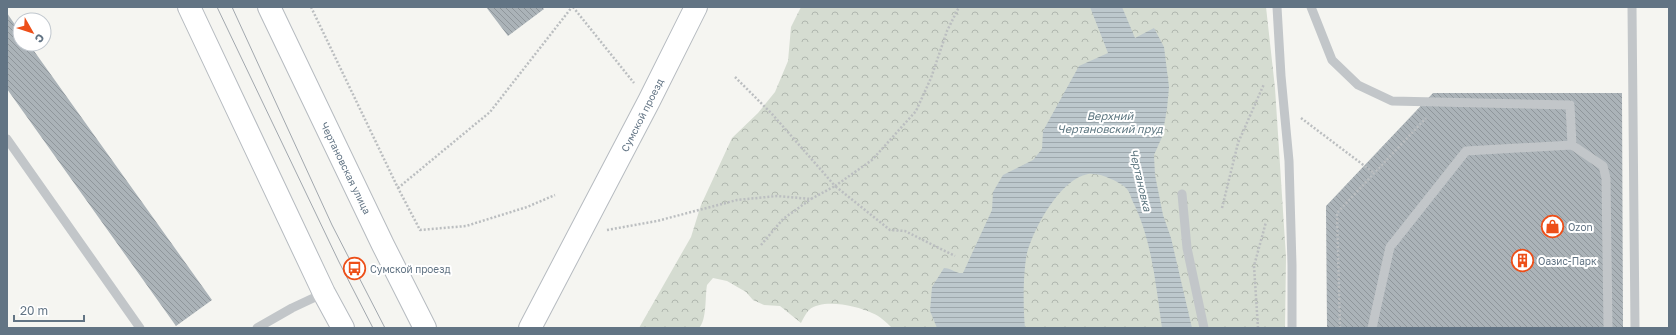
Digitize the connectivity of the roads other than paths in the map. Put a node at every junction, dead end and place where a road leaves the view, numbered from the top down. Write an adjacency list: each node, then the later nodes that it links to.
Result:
1 (189, 7): 10 (main road)
2 (269, 7): 14 (main road, Чертановская улица)
3 (696, 7): 15 (main road, Сумской проезд)
4 (1277, 7): 17 (lane)
5 (1311, 7): 8 (lane)
6 (1632, 7): 20 (lane)
7 (7, 139): 11 (lane)
8 (1572, 146): 18 (lane); 19 (lane)
9 (1182, 194): 16 (lane)
10 (324, 293): 12 (lane); 13 (main road)
11 (139, 327)
12 (257, 328)
13 (343, 328)
14 (425, 328)
15 (530, 328)
16 (1204, 328)
17 (1292, 328)
18 (1372, 328)
19 (1608, 328)
20 (1635, 328)

